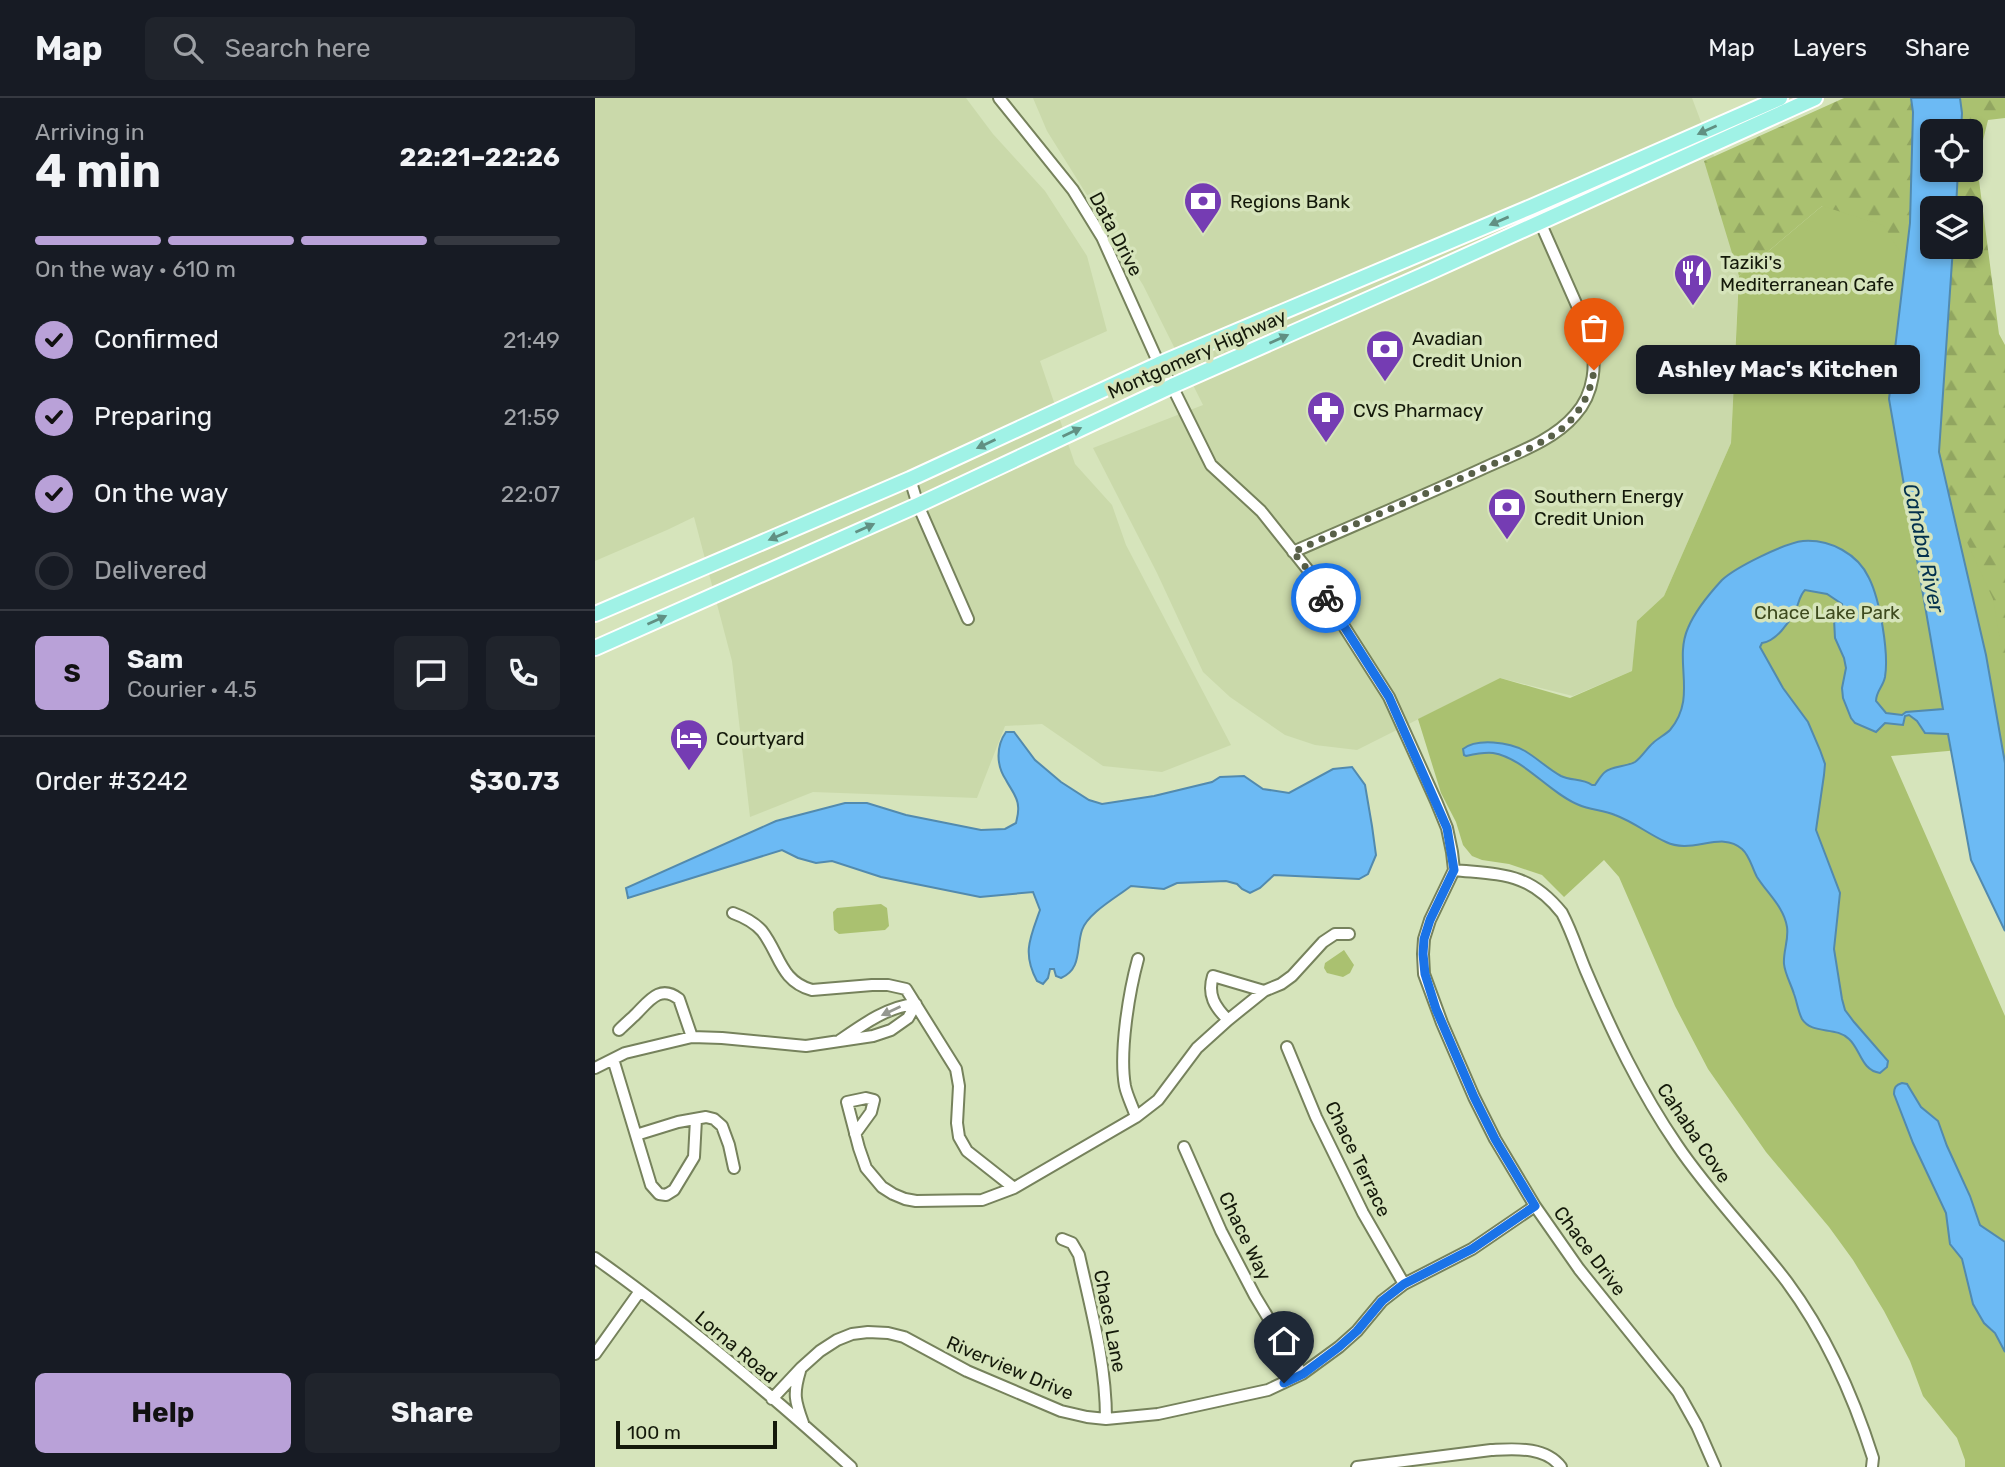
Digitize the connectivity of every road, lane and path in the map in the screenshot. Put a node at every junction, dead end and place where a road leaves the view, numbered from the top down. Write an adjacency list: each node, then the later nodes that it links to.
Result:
1 (999, 98): 5 (street, Data Drive)
2 (1815, 98): 3 (main road, Montgomery Highway)
3 (1775, 105): 4 (main road, Montgomery Highway); 5 (main road, Montgomery Highway, one-way to 5)
4 (1540, 222): 6 (main road, Montgomery Highway, one-way to 4); 9 (street)
5 (1159, 364): 6 (street, Data Drive); 7 (main road, Montgomery Highway, one-way to 7)
6 (1172, 386): 8 (main road, Montgomery Highway, one-way to 6); 9 (street)
7 (910, 478): 8 (street); 10 (main road, Montgomery Highway, one-way to 10)
8 (918, 505): 11 (street); 12 (main road, Montgomery Highway, one-way to 8)
9 (1293, 552): 13 (street)
10 (595, 614)
11 (968, 619)
12 (595, 648)
13 (1454, 870): 33 (street, Chace Drive); 48 (street, Cahaba Cove)
14 (733, 913): 18 (street)
15 (1349, 934): 17 (street)
16 (1138, 959): 26 (street)
17 (1264, 990): 19 (street); 19 (street)
18 (916, 1004): 22 (street, one-way to 22); 22 (street); 32 (street)
19 (1228, 1020): 26 (street)
20 (619, 1030): 21 (street)
21 (692, 1037): 22 (street); 24 (street)
22 (839, 1041)
23 (1287, 1047): 36 (street, Chace Terrace)
24 (613, 1059): 25 (street); 29 (street)
25 (595, 1068)
26 (1136, 1118): 32 (street)
27 (696, 1119): 29 (street); 29 (street); 31 (street)
28 (855, 1134): 32 (street)
29 (636, 1135)
30 (1184, 1147): 40 (street, Chace Way)
31 (734, 1168)
32 (1014, 1188)
33 (1535, 1206): 36 (street, Riverview Drive); 47 (street, Chace Drive)
34 (1062, 1239): 42 (street, Chace Lane)
35 (595, 1258): 37 (street, Lorna Road)
36 (1404, 1284): 40 (street, Riverview Drive)
37 (640, 1291): 38 (street); 41 (street, Lorna Road)
38 (595, 1354)
39 (801, 1367): 41 (street, Riverview Drive); 42 (street, Riverview Drive); 43 (street)
40 (1303, 1374): 42 (street, Riverview Drive)
41 (772, 1399): 43 (street, Lorna Road)
42 (1106, 1419)
43 (804, 1426): 44 (street, Lorna Road)
44 (851, 1467)
45 (1357, 1467): 46 (street)
46 (1561, 1467)
47 (1715, 1467)
48 (1873, 1467)

